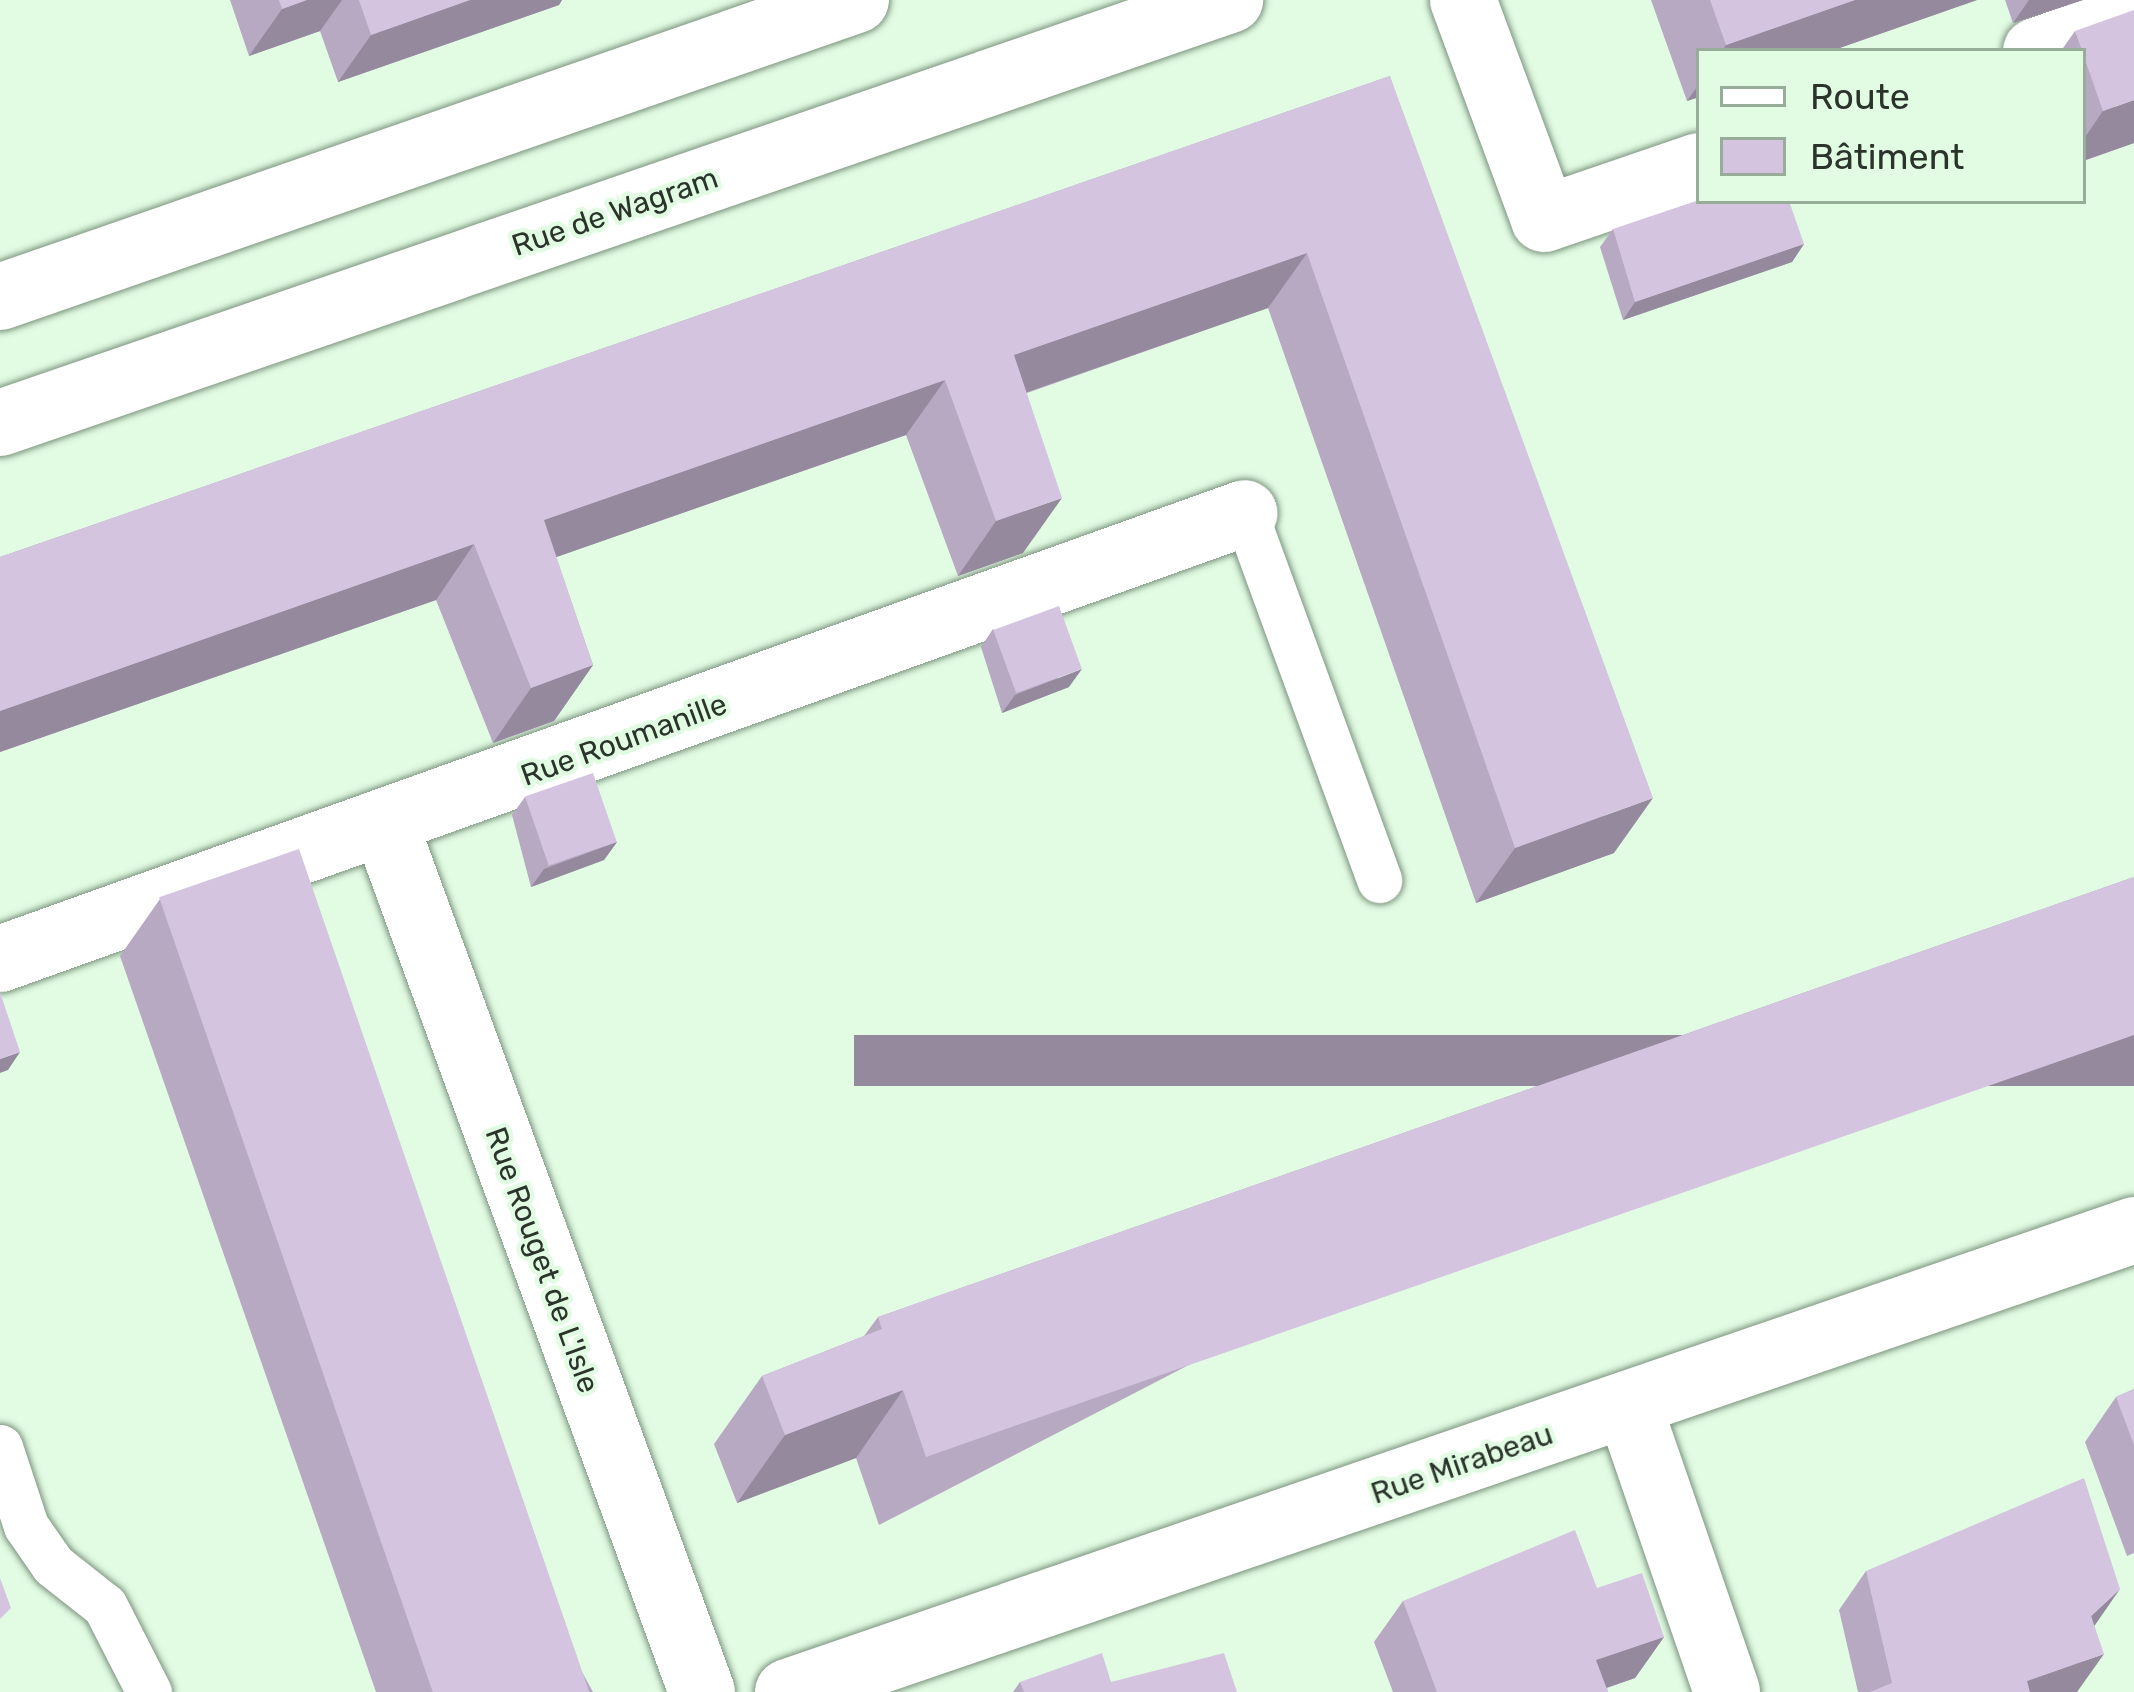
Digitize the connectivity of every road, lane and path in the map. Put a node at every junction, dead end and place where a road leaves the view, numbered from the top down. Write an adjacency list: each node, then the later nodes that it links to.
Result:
1 (856, 0): 7 (street)
2 (1230, 0): 8 (street, Rue de Wagram)
3 (1463, 0): 6 (street)
4 (2134, 17): 5 (street)
5 (2045, 48)
6 (1696, 167)
7 (0, 297)
8 (0, 423)
9 (1245, 513): 10 (street, Rue Roumanille); 11 (lane)
10 (386, 827): 12 (street, Rue Roumanille); 17 (street, Rue Rouget de L'Isle)
11 (1379, 880)
12 (0, 959)
13 (2134, 1231): 14 (street, Rue Mirabeau)
14 (1629, 1407): 18 (street, Rue Mirabeau); 19 (street)
15 (0, 1447): 16 (lane)
16 (148, 1692)
17 (702, 1692)
18 (788, 1692)
19 (1727, 1692)

